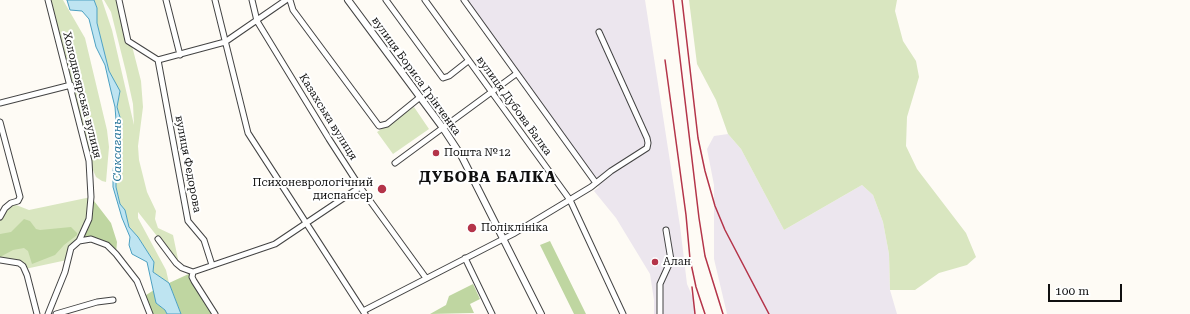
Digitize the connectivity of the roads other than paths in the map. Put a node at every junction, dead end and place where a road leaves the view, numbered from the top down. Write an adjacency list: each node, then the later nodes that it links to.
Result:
1 (48, 0): 19 (street, Холодноярська вулиця)
2 (119, 0): 16 (street)
3 (166, 0): 15 (street)
4 (215, 0): 14 (street)
5 (252, 0): 12 (street, Казахська вулиця)
6 (286, 0): 12 (street)
7 (290, 0): 21 (street)
8 (348, 0): 21 (street, вулиця Бориса Грінченка)
9 (386, 0): 17 (street)
10 (425, 0): 17 (street, вулиця Дубова Балка)
11 (464, 0): 18 (street)
12 (256, 21): 14 (street); 27 (street, Казахська вулиця)
13 (599, 32): 26 (street)
14 (226, 42): 15 (street); 30 (street)
15 (180, 55): 16 (street)
16 (158, 60): 37 (street, вулиця Федорова)
17 (468, 61): 20 (street, вулиця Дубова Балка)
18 (516, 74): 20 (street); 26 (street)
19 (71, 85): 22 (street); 34 (street, Холодноярська вулиця)
20 (491, 93): 24 (street); 28 (street, вулиця Дубова Балка)
21 (419, 98): 24 (street, вулиця Бориса Грінченка)
22 (0, 103)
23 (0, 122): 29 (street)
24 (443, 128): 25 (street); 33 (street, вулиця Бориса Грінченка)
25 (395, 163)
26 (596, 183): 28 (street)
27 (360, 187): 30 (street); 39 (street, Казахська вулиця)
28 (570, 200): 33 (street); 49 (street, вулиця Дубова Балка)
29 (0, 217)
30 (306, 224): 37 (street); 41 (street)
31 (666, 230): 50 (street)
32 (158, 239): 38 (street)
33 (504, 239): 35 (street); 48 (street, вулиця Бориса Грінченка)
34 (79, 241): 43 (street, Холодноярська вулиця); 45 (street)
35 (465, 258): 39 (street); 47 (street)
36 (0, 260): 42 (street)
37 (212, 265): 38 (street)
38 (193, 272): 46 (street)
39 (426, 278): 41 (street)
40 (113, 300): 44 (street)
41 (364, 312)
42 (37, 314)
43 (48, 314)
44 (56, 314)
45 (150, 314)
46 (215, 314)
47 (492, 314)
48 (541, 314)
49 (623, 314)
50 (660, 314)

